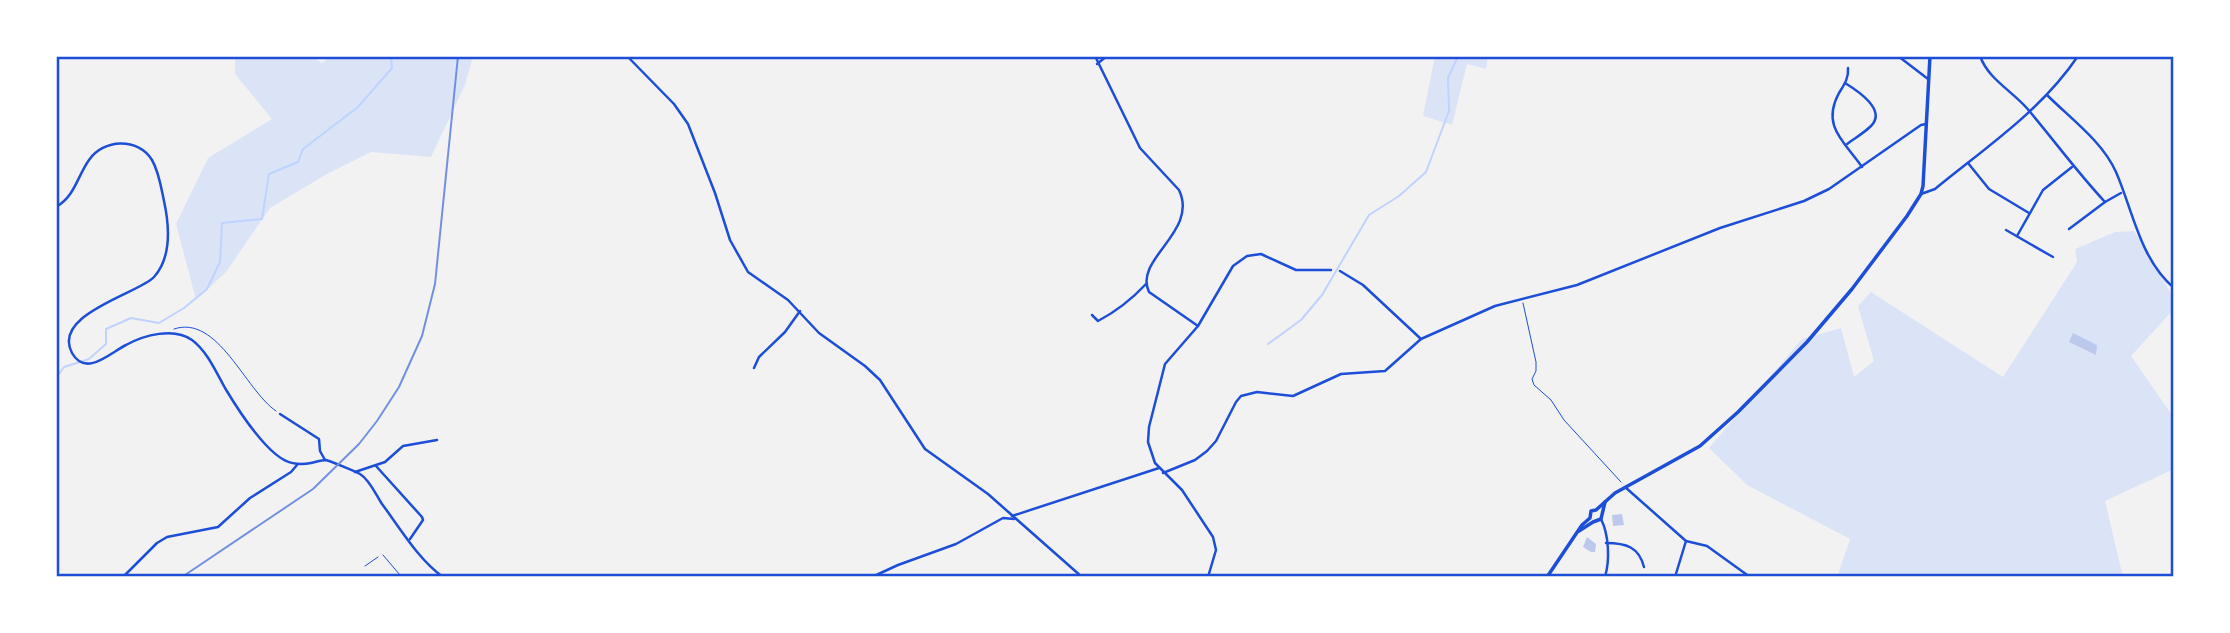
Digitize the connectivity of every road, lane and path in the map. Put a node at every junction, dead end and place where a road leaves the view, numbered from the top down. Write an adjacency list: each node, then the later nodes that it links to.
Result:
1 (627, 56): 31 (street)
2 (1095, 56): 8 (street)
3 (1107, 56): 8 (street)
4 (1898, 56): 10 (street)
5 (1930, 56): 10 (main road)
6 (1980, 56): 13 (street)
7 (2078, 56): 12 (street)
8 (1097, 64): 28 (street)
9 (1848, 68): 11 (street)
10 (1928, 79): 14 (main road)
11 (1845, 83): 15 (street); 15 (street)
12 (2047, 95): 13 (street); 19 (street)
13 (2030, 111): 16 (street); 18 (street)
14 (1926, 124): 17 (street); 20 (main road)
15 (1846, 145): 17 (street)
16 (1968, 162): 20 (street); 23 (street)
17 (1862, 167): 30 (street)
18 (2072, 167): 21 (street); 23 (street)
19 (2123, 193): 21 (street); 29 (street)
20 (1921, 194): 45 (main road)
21 (2105, 202): 24 (street)
22 (56, 207): 40 (street)
23 (2029, 213): 26 (street)
24 (2069, 229)
25 (2007, 230): 26 (street)
26 (2017, 236): 27 (street)
27 (2053, 257)
28 (1146, 284): 32 (street); 33 (street)
29 (2174, 288)
30 (1522, 298): 35 (street); 45 (path)
31 (800, 311): 36 (street); 47 (street)
32 (1092, 315)
33 (1198, 326): 35 (street); 42 (street)
34 (172, 330): 37 (path)
35 (1421, 339): 44 (street)
36 (754, 368)
37 (280, 414): 39 (street)
38 (437, 440): 41 (street)
39 (325, 460): 40 (street); 43 (street)
40 (297, 465): 60 (street)
41 (376, 466): 43 (street); 52 (street)
42 (1159, 468): 44 (street); 47 (street)
43 (355, 471): 52 (street)
44 (1163, 472): 64 (street)
45 (1625, 487): 46 (main road); 53 (street)
46 (1599, 511): 48 (main road); 50 (main road)
47 (1012, 516): 49 (street)
48 (1601, 519): 50 (main road); 51 (street)
49 (1017, 520): 62 (street); 63 (street)
50 (1593, 521): 51 (street); 65 (main road)
51 (1605, 533): 54 (street)
52 (410, 540): 61 (street)
53 (1686, 541): 67 (street); 68 (street)
54 (1606, 543): 58 (street); 66 (street)
55 (383, 555): 59 (lane)
56 (378, 557): 57 (lane)
57 (365, 566)
58 (1644, 567)
59 (400, 575)
60 (123, 577)
61 (443, 577)
62 (872, 577)
63 (1082, 577)
64 (1208, 577)
65 (1547, 577)
66 (1605, 577)
67 (1675, 577)
68 (1750, 577)

